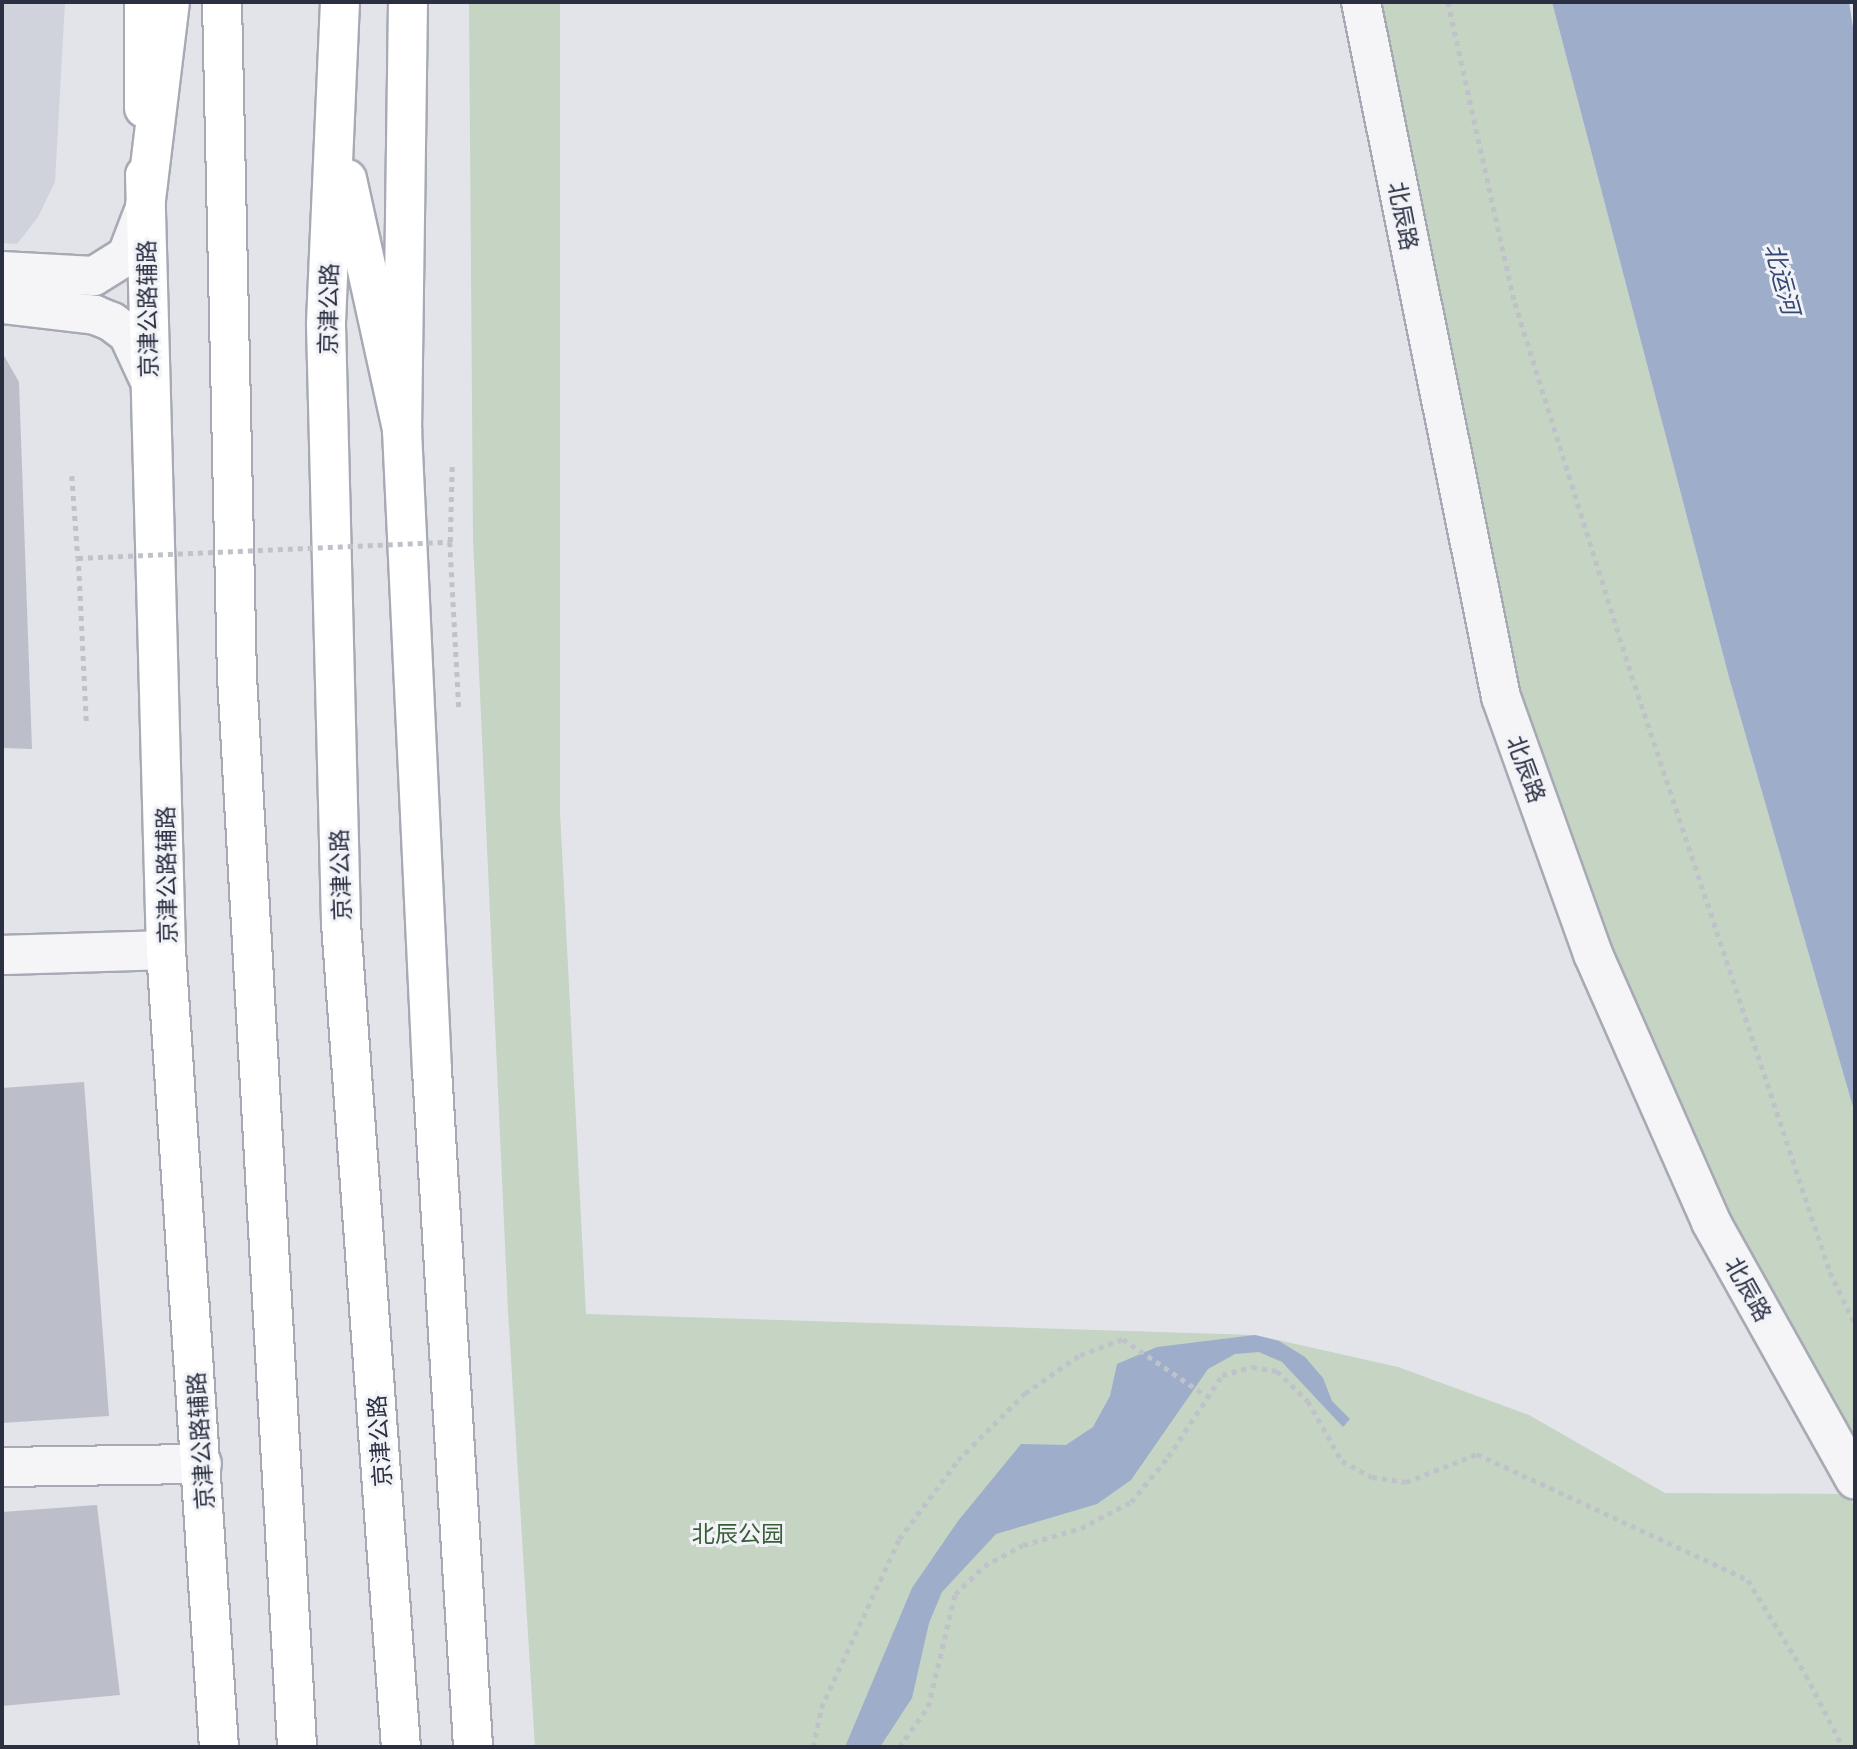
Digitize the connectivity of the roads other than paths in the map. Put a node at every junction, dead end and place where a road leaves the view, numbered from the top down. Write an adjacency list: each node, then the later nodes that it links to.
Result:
1 (144, 2): 8 (main road, 京津公路辅路)
2 (170, 2): 8 (main road)
3 (222, 2): 19 (main road)
4 (340, 2): 7 (main road, 京津公路)
5 (408, 2): 12 (main road)
6 (1361, 2): 17 (street, 北辰路)
7 (336, 131): 12 (main road); 20 (main road, 京津公路)
8 (145, 208): 9 (street); 11 (main road, 京津公路辅路)
9 (2, 271)
10 (2, 304): 11 (street)
11 (148, 377): 13 (main road, 京津公路辅路)
12 (402, 430): 21 (main road)
13 (166, 950): 14 (street); 15 (main road, 京津公路辅路)
14 (2, 955)
15 (202, 1464): 16 (street); 18 (main road, 京津公路辅路)
16 (2, 1467)
17 (1855, 1480)
18 (219, 1747)
19 (297, 1747)
20 (401, 1747)
21 (473, 1747)

